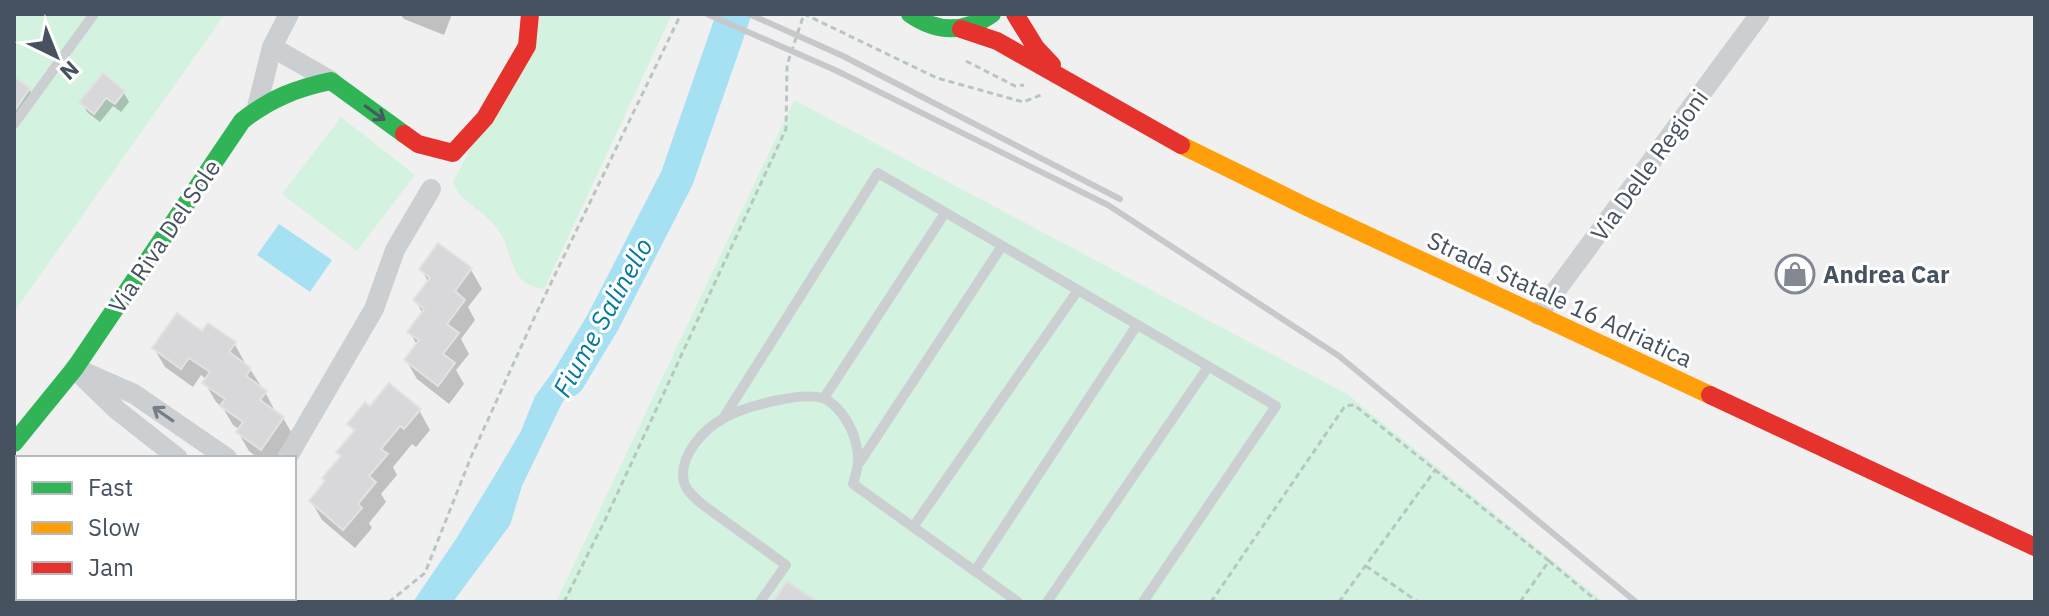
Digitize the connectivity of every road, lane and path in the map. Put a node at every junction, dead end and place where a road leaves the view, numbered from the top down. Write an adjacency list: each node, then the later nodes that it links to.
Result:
1 (94, 14): 14 (lane)
2 (289, 14): 10 (street, Via Riva Del Sole)
3 (530, 14): 11 (main road, one-way to 3)
4 (681, 14): 38 (path)
5 (910, 14): 9 (main road, Strada Statale 16 Adriatica)
6 (992, 14): 9 (main road)
7 (1015, 14): 12 (main road, Strada Statale 16 Adriatica)
8 (1760, 14): 19 (street, Via Delle Regioni)
9 (961, 29): 12 (main road, Strada Statale 16 Adriatica)
10 (272, 47): 11 (street); 13 (street, Via Riva Del Sole)
11 (331, 81): 13 (main road, Via Riva Del Sole)
12 (1070, 83): 19 (main road, Strada Statale 16 Adriatica); 39 (path)
13 (257, 107): 22 (main road, Via Riva Del Sole)
14 (14, 124)
15 (431, 189): 30 (street)
16 (945, 213): 17 (lane); 23 (lane); 24 (lane)
17 (1002, 246): 18 (lane); 31 (lane)
18 (1078, 290): 20 (lane); 33 (lane)
19 (1538, 315): 34 (main road, Strada Statale 16 Adriatica)
20 (1137, 325): 21 (lane); 37 (lane)
21 (1208, 367): 42 (lane); 43 (lane)
22 (75, 368): 25 (street, one-way to 22); 26 (main road, Via Riva Del Sole); 27 (street)
23 (824, 398): 24 (lane); 31 (lane)
24 (724, 417): 40 (lane)
25 (202, 440): 28 (street); 29 (street)
26 (14, 443)
27 (175, 456)
28 (190, 456)
29 (224, 456)
30 (288, 456)
31 (860, 462): 33 (lane)
32 (1436, 469): 35 (path); 36 (path); 44 (path)
33 (913, 527): 37 (lane)
34 (2035, 547)
35 (1549, 561): 47 (path); 48 (path)
36 (1366, 566): 45 (path); 46 (path)
37 (975, 571): 41 (lane)
38 (389, 602)
39 (564, 602)
40 (760, 602)
41 (1018, 602)
42 (1047, 602)
43 (1143, 602)
44 (1211, 602)
45 (1339, 602)
46 (1418, 602)
47 (1520, 602)
48 (1598, 602)

